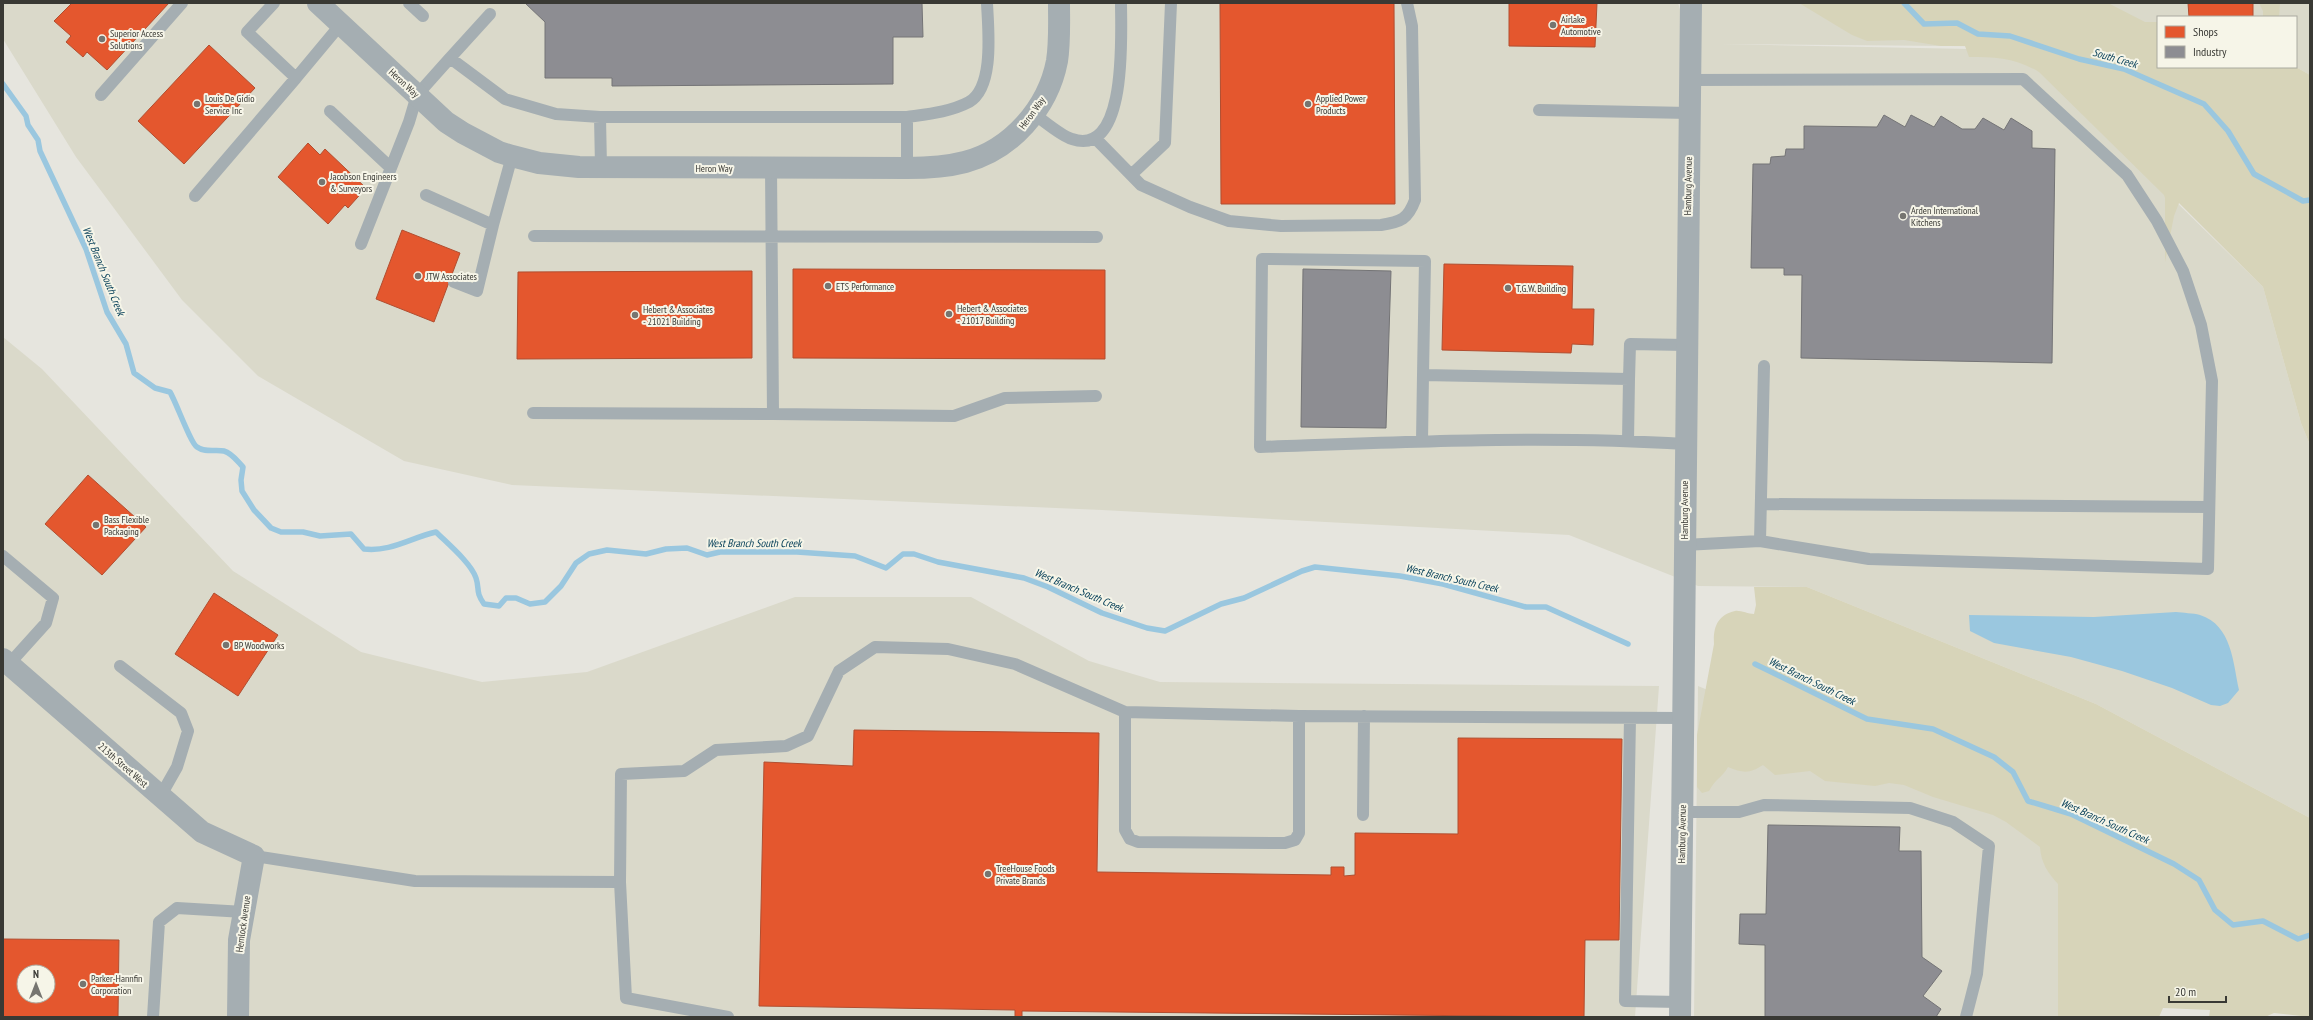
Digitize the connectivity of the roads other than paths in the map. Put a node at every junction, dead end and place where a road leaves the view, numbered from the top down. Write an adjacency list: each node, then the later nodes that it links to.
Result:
1 (182, 3): 17 (lane)
2 (274, 3): 15 (lane)
3 (318, 3): 13 (street, Heron Way)
4 (409, 3): 12 (lane)
5 (987, 3): 24 (lane)
6 (1059, 3): 22 (street, Heron Way)
7 (1121, 3): 25 (lane)
8 (1171, 3): 31 (lane)
9 (1407, 3): 31 (lane)
10 (1691, 3): 16 (street, Hamburg Avenue)
11 (490, 14): 14 (lane)
12 (423, 16)
13 (341, 24): 15 (lane); 18 (street, Heron Way)
14 (450, 58): 18 (lane); 23 (lane)
15 (296, 78): 33 (lane)
16 (1689, 80): 21 (street, Hamburg Avenue); 51 (lane)
17 (101, 95)
18 (417, 95): 26 (street, Heron Way); 28 (lane)
19 (1539, 110): 21 (lane)
20 (330, 111): 28 (lane)
21 (1689, 113): 40 (street, Hamburg Avenue)
22 (1034, 114): 25 (lane); 30 (street, Heron Way)
23 (600, 117): 24 (lane); 27 (lane)
24 (907, 117): 30 (lane)
25 (1096, 139): 31 (lane)
26 (512, 156): 27 (street, Heron Way); 34 (lane)
27 (601, 167): 29 (street, Heron Way)
28 (391, 168): 38 (lane)
29 (771, 168): 30 (street, Heron Way); 36 (lane)
30 (907, 168)
31 (1131, 175)
32 (426, 195): 34 (lane)
33 (195, 196)
34 (493, 225): 39 (lane)
35 (534, 236): 36 (lane)
36 (772, 236): 37 (lane); 46 (lane)
37 (1097, 237)
38 (362, 244)
39 (454, 282)
40 (1686, 345): 43 (lane); 49 (street, Hamburg Avenue)
41 (1764, 366): 50 (lane)
42 (1423, 375): 43 (lane); 47 (lane); 47 (lane)
43 (1629, 379): 48 (lane)
44 (1096, 396): 46 (lane)
45 (533, 413): 46 (lane)
46 (773, 414)
47 (1422, 441): 48 (lane)
48 (1628, 441): 49 (lane)
49 (1685, 444): 53 (street, Hamburg Avenue)
50 (1761, 504): 51 (lane); 52 (lane)
51 (2209, 507): 52 (lane)
52 (1760, 541): 53 (lane)
53 (1684, 546): 61 (street, Hamburg Avenue)
54 (3, 556): 55 (lane)
55 (6, 662): 62 (street, 213th Street West)
56 (120, 666): 62 (lane)
57 (1125, 712): 58 (lane); 58 (lane); 66 (lane)
58 (1299, 716): 59 (lane)
59 (1364, 716): 60 (lane); 64 (lane)
60 (1630, 718): 61 (lane); 68 (lane)
61 (1683, 718): 63 (street, Hamburg Avenue)
62 (160, 797): 65 (street, 213th Street West)
63 (1683, 812): 68 (street, Hamburg Avenue); 72 (lane)
64 (1363, 815)
65 (254, 856): 66 (lane); 67 (street, Hemlock Avenue)
66 (620, 882): 71 (lane)
67 (244, 912): 69 (lane); 70 (street, Hemlock Avenue)
68 (1680, 1010)
69 (153, 1017)
70 (238, 1017)
71 (728, 1017)
72 (1966, 1017)

